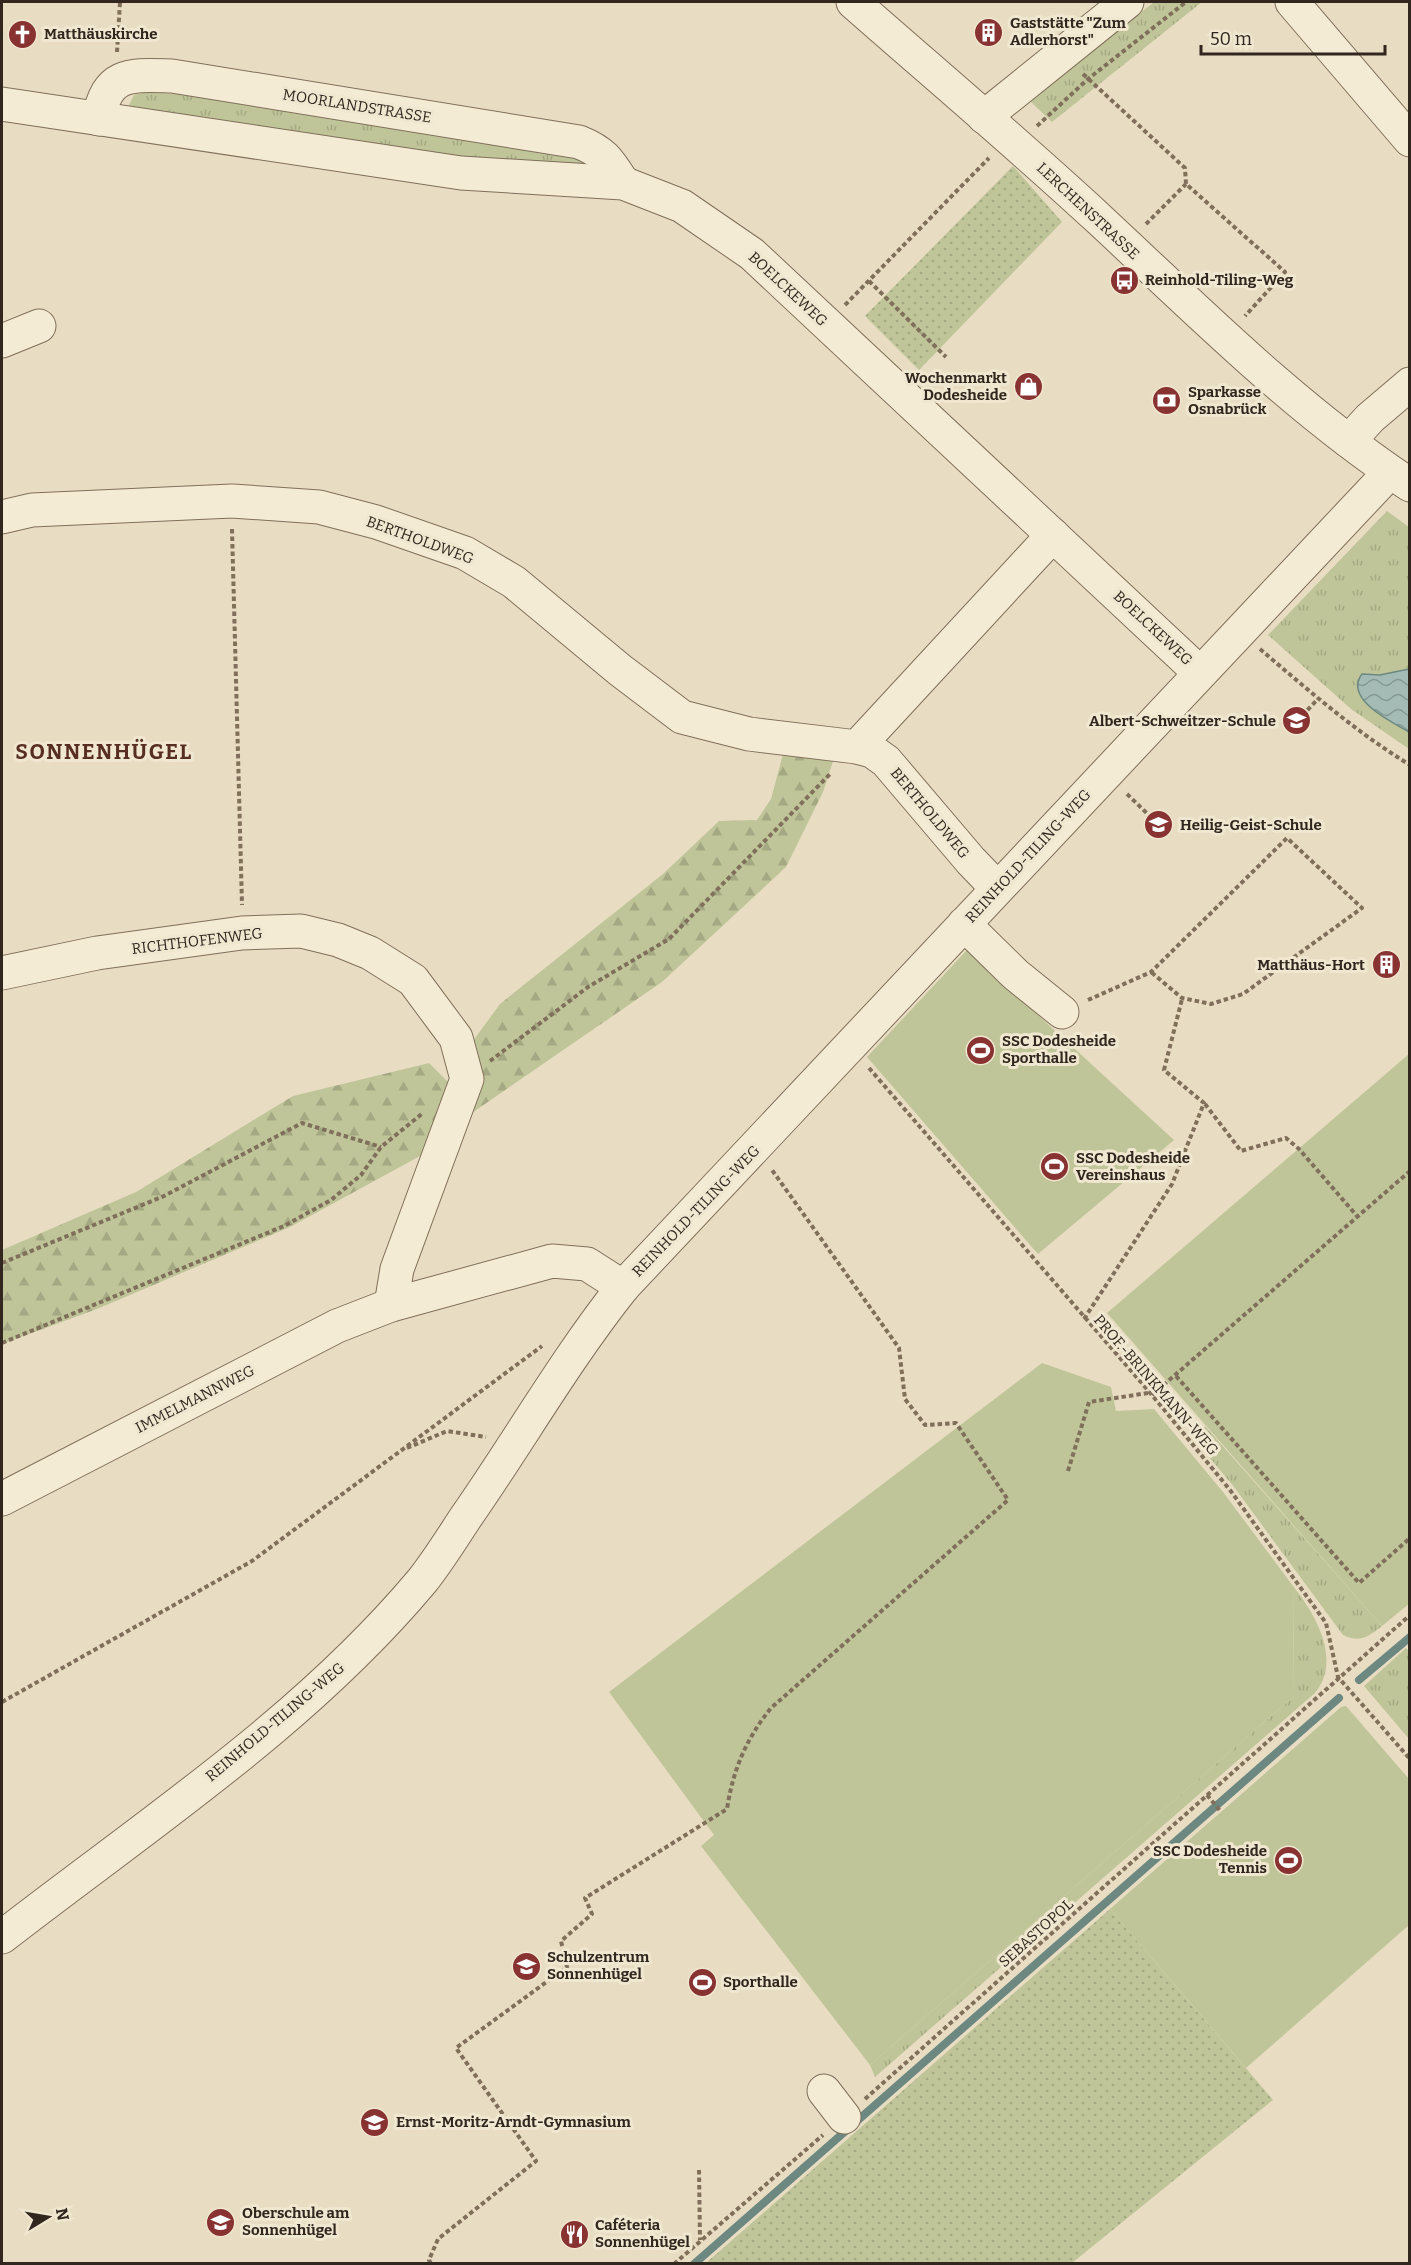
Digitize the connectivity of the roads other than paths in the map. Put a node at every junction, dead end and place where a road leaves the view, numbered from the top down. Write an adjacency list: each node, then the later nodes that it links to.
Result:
1 (854, 2): 5 (street, LERCHENSTRASSE)
2 (1127, 2): 5 (street)
3 (1292, 2): 7 (street)
4 (2, 104): 6 (street)
5 (984, 117): 12 (street, LERCHENSTRASSE)
6 (99, 119): 8 (street, BOELCKEWEG); 8 (street, MOORLANDSTRASSE)
7 (1410, 140)
8 (623, 183): 15 (street, BOELCKEWEG)
9 (39, 327): 10 (street)
10 (2, 341)
11 (1410, 384): 12 (street)
12 (1349, 441): 13 (street, LERCHENSTRASSE)
13 (1400, 478): 16 (street, REINHOLD-TILING-WEG)
14 (2, 517): 17 (street, BERTHOLDWEG)
15 (1053, 535): 16 (street, BOELCKEWEG); 17 (street)
16 (1199, 672): 18 (street, REINHOLD-TILING-WEG)
17 (857, 747): 18 (street, BERTHOLDWEG)
18 (997, 888): 19 (street, REINHOLD-TILING-WEG)
19 (964, 924): 21 (street); 22 (street, REINHOLD-TILING-WEG)
20 (2, 974): 23 (street, RICHTHOFENWEG)
21 (1062, 1012)
22 (623, 1287): 23 (street, IMMELMANNWEG); 25 (street, REINHOLD-TILING-WEG)
23 (391, 1305): 24 (street, IMMELMANNWEG)
24 (2, 1499)
25 (2, 1937)
26 (824, 2091): 27 (street)
27 (844, 2117)

